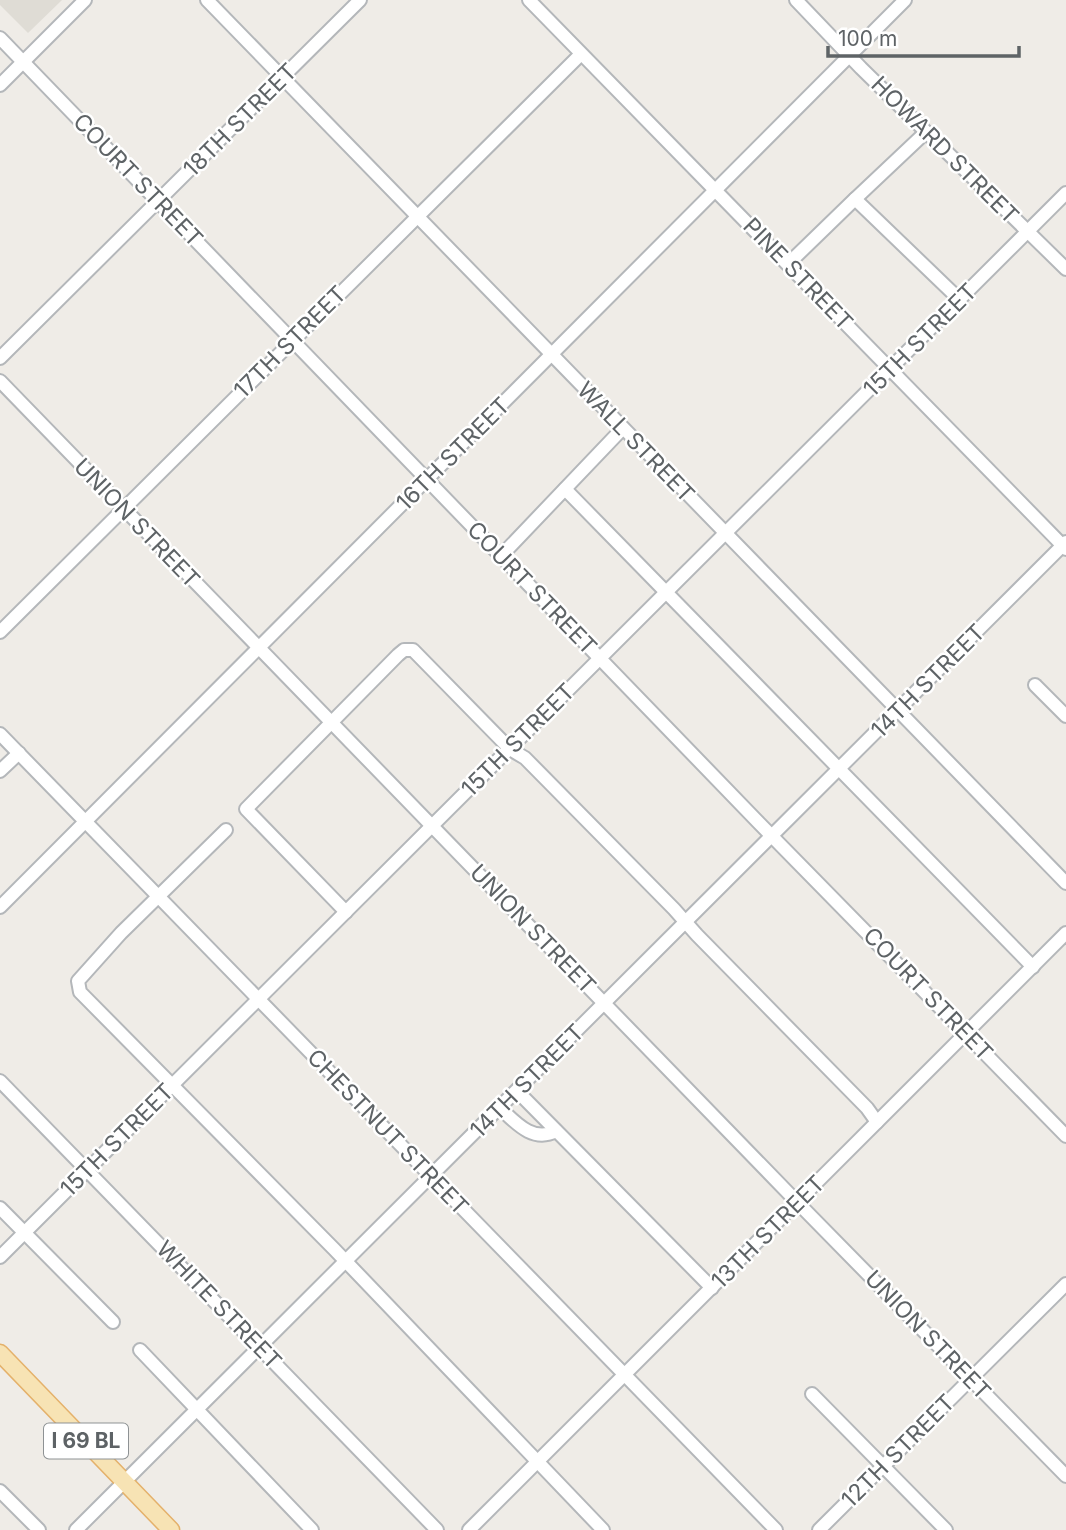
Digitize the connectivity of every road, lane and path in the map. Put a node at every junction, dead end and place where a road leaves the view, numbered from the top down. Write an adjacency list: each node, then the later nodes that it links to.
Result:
1 (85, 0): 10 (street)
2 (207, 0): 11 (street, WALL STREET)
3 (360, 0): 11 (street, 18TH STREET)
4 (529, 0): 8 (street, PINE STREET)
5 (796, 0): 9 (street, HOWARD STREET)
6 (905, 0): 9 (street, 16TH STREET)
7 (0, 38): 10 (street, COURT STREET)
8 (581, 54): 14 (street, PINE STREET); 18 (street, 17TH STREET)
9 (849, 55): 13 (street, HOWARD STREET); 14 (street, 16TH STREET)
10 (23, 62): 12 (street); 17 (street, COURT STREET)
11 (282, 77): 17 (street, 18TH STREET); 18 (street, WALL STREET)
12 (0, 85)
13 (926, 132): 16 (street); 19 (street, HOWARD STREET)
14 (716, 190): 20 (street, PINE STREET); 24 (street, 16TH STREET)
15 (1066, 193): 19 (street, 15TH STREET)
16 (855, 199): 20 (street); 22 (street)
17 (158, 201): 23 (street, COURT STREET); 25 (street, 18TH STREET)
18 (416, 215): 23 (street, 17TH STREET); 24 (street, WALL STREET)
19 (1027, 231): 21 (street, HOWARD STREET); 22 (street, 15TH STREET)
20 (788, 264): 26 (street, PINE STREET)
21 (1066, 269)
22 (960, 300): 26 (street, 15TH STREET)
23 (293, 339): 29 (street, COURT STREET); 31 (street, 17TH STREET)
24 (552, 354): 28 (street, WALL STREET); 29 (street, 16TH STREET)
25 (0, 358)
26 (891, 369): 32 (street, 15TH STREET); 33 (street, PINE STREET)
27 (0, 380): 31 (street, UNION STREET)
28 (623, 428): 30 (street); 32 (street, WALL STREET)
29 (427, 481): 34 (street, COURT STREET); 37 (street, 16TH STREET)
30 (565, 489): 34 (street); 35 (street)
31 (123, 509): 36 (street, 17TH STREET); 37 (street, UNION STREET)
32 (725, 534): 35 (street, 15TH STREET); 40 (street, WALL STREET)
33 (1065, 546): 40 (street, 14TH STREET)
34 (500, 556): 38 (street, COURT STREET)
35 (665, 593): 38 (street, 15TH STREET); 46 (street)
36 (0, 632)
37 (259, 647): 42 (street, UNION STREET); 48 (street, 16TH STREET)
38 (600, 659): 44 (street, 15TH STREET); 51 (street, COURT STREET)
39 (1035, 685): 41 (street)
40 (898, 711): 46 (street, 14TH STREET); 52 (street, WALL STREET)
41 (1066, 716)
42 (332, 723): 44 (street); 49 (street, UNION STREET); 55 (street)
43 (0, 734): 45 (street, CHESTNUT STREET)
44 (510, 749): 49 (street, 15TH STREET); 56 (street)
45 (19, 752): 47 (street); 48 (street, CHESTNUT STREET)
46 (840, 770): 51 (street, 14TH STREET); 58 (street)
47 (0, 771)
48 (85, 821): 53 (street, CHESTNUT STREET); 54 (street, 16TH STREET)
49 (432, 825): 55 (street, 15TH STREET); 60 (street, UNION STREET)
50 (226, 830): 53 (street)
51 (772, 836): 56 (street, 14TH STREET); 61 (street, COURT STREET)
52 (1066, 883)
53 (159, 897): 59 (street, CHESTNUT STREET); 63 (street)
54 (0, 907)
55 (346, 912): 59 (street, 15TH STREET)
56 (685, 922): 60 (street, 14TH STREET); 66 (street)
57 (1066, 933): 58 (street, 13TH STREET)
58 (1033, 967): 61 (street, 13TH STREET)
59 (259, 999): 63 (street, 15TH STREET); 70 (street, CHESTNUT STREET)
60 (605, 1003): 64 (street, 14TH STREET); 71 (street, UNION STREET)
61 (966, 1033): 66 (street, 13TH STREET); 68 (street, COURT STREET)
62 (0, 1081): 69 (street, WHITE STREET)
63 (172, 1086): 69 (street, 15TH STREET); 75 (street)
64 (518, 1092): 65 (street, 14TH STREET); 67 (street)
65 (500, 1108): 67 (street); 70 (street, 14TH STREET)
66 (877, 1122): 71 (street, 13TH STREET)
67 (556, 1131): 77 (street)
68 (1066, 1136)
69 (88, 1170): 73 (street, 15TH STREET); 79 (street, WHITE STREET)
70 (432, 1176): 75 (street, 14TH STREET); 82 (street, CHESTNUT STREET)
71 (797, 1202): 77 (street, 13TH STREET); 83 (street, UNION STREET)
72 (0, 1208): 73 (street)
73 (24, 1232): 74 (street, 15TH STREET); 78 (street)
74 (0, 1257)
75 (345, 1262): 79 (street, 14TH STREET); 86 (street)
76 (1066, 1284): 83 (street, 12TH STREET)
77 (712, 1288): 82 (street, 13TH STREET)
78 (113, 1322)
79 (260, 1348): 85 (street, 14TH STREET); 95 (street, WHITE STREET)
80 (140, 1350): 85 (street)
81 (0, 1353): 89 (main road, I 69 BL)
82 (625, 1374): 86 (street, 13TH STREET); 98 (street, CHESTNUT STREET)
83 (970, 1379): 87 (street, 12TH STREET); 88 (street, UNION STREET)
84 (812, 1394): 87 (street)
85 (198, 1410): 89 (street, 14TH STREET); 94 (street)
86 (537, 1462): 96 (street, 13TH STREET); 97 (street)
87 (884, 1465): 99 (street, 12TH STREET); 100 (street)
88 (1066, 1476)
89 (125, 1482): 92 (street, 14TH STREET); 93 (main road, I 69 BL)
90 (0, 1491): 91 (street)
91 (39, 1530)
92 (76, 1530)
93 (172, 1530)
94 (312, 1530)
95 (437, 1530)
96 (468, 1530)
97 (603, 1530)
98 (776, 1530)
99 (819, 1530)
100 (946, 1530)

